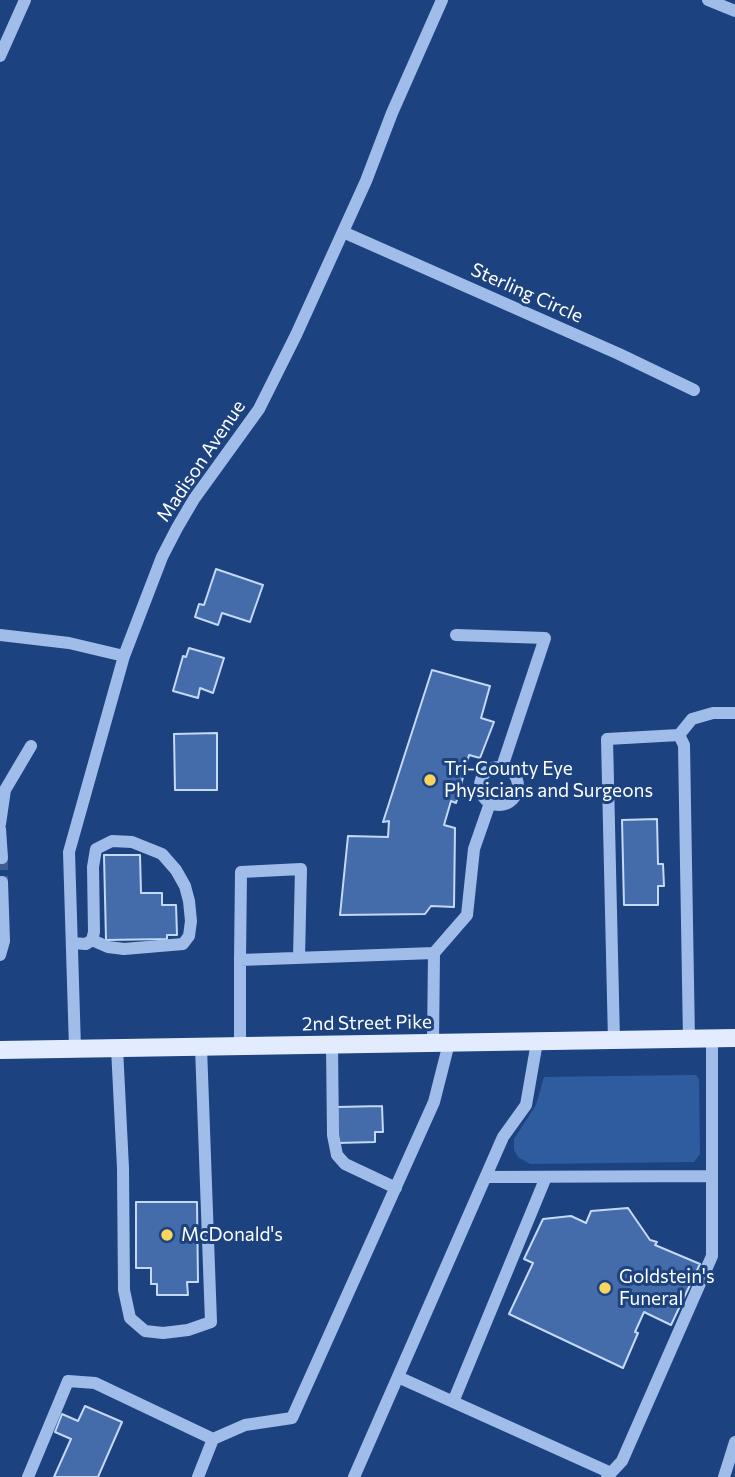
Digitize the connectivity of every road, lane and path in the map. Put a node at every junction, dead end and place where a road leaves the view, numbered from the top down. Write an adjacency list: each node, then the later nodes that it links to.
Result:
1 (25, 0): 5 (street)
2 (442, 0): 6 (street, Madison Avenue)
3 (708, 0): 4 (street)
4 (735, 11)
5 (0, 55)
6 (343, 232): 7 (street, Sterling Circle); 10 (street, Madison Avenue)
7 (694, 390)
8 (0, 635): 10 (street)
9 (456, 635): 14 (street)
10 (124, 656): 21 (street, Madison Avenue)
11 (735, 712): 12 (street)
12 (679, 735): 28 (street); 29 (street)
13 (31, 746): 16 (street)
14 (502, 768): 15 (street); 15 (street)
15 (489, 803): 22 (street)
16 (0, 824)
17 (0, 830): 18 (street)
18 (2, 858)
19 (2, 882): 23 (street)
20 (92, 940): 20 (street); 21 (street)
21 (72, 943): 35 (street, Madison Avenue)
22 (434, 953): 24 (street); 31 (street)
23 (0, 955)
24 (299, 958): 25 (street); 25 (street)
25 (240, 960): 33 (street)
26 (735, 1038): 27 (main road, 2nd Street Pike)
27 (712, 1039): 28 (main road, 2nd Street Pike); 38 (street)
28 (689, 1040): 29 (main road, 2nd Street Pike)
29 (614, 1041): 30 (main road, 2nd Street Pike)
30 (537, 1042): 31 (main road, 2nd Street Pike); 39 (street)
31 (441, 1043): 32 (main road, 2nd Street Pike); 41 (street)
32 (331, 1045): 33 (main road, 2nd Street Pike); 41 (street)
33 (240, 1046): 34 (main road, 2nd Street Pike)
34 (201, 1047): 36 (main road, 2nd Street Pike); 36 (street)
35 (75, 1048): 36 (main road, 2nd Street Pike); 37 (main road, 2nd Street Pike)
36 (117, 1048)
37 (0, 1050)
38 (712, 1176): 40 (street); 46 (street)
39 (487, 1177): 40 (street); 42 (street)
40 (546, 1177): 43 (street)
41 (396, 1188): 44 (street)
42 (398, 1377): 43 (street); 49 (street)
43 (453, 1402): 46 (street)
44 (213, 1439): 47 (street); 48 (street)
45 (735, 1442): 50 (street)
46 (609, 1475)
47 (29, 1477)
48 (198, 1477)
49 (354, 1477)
50 (724, 1477)

